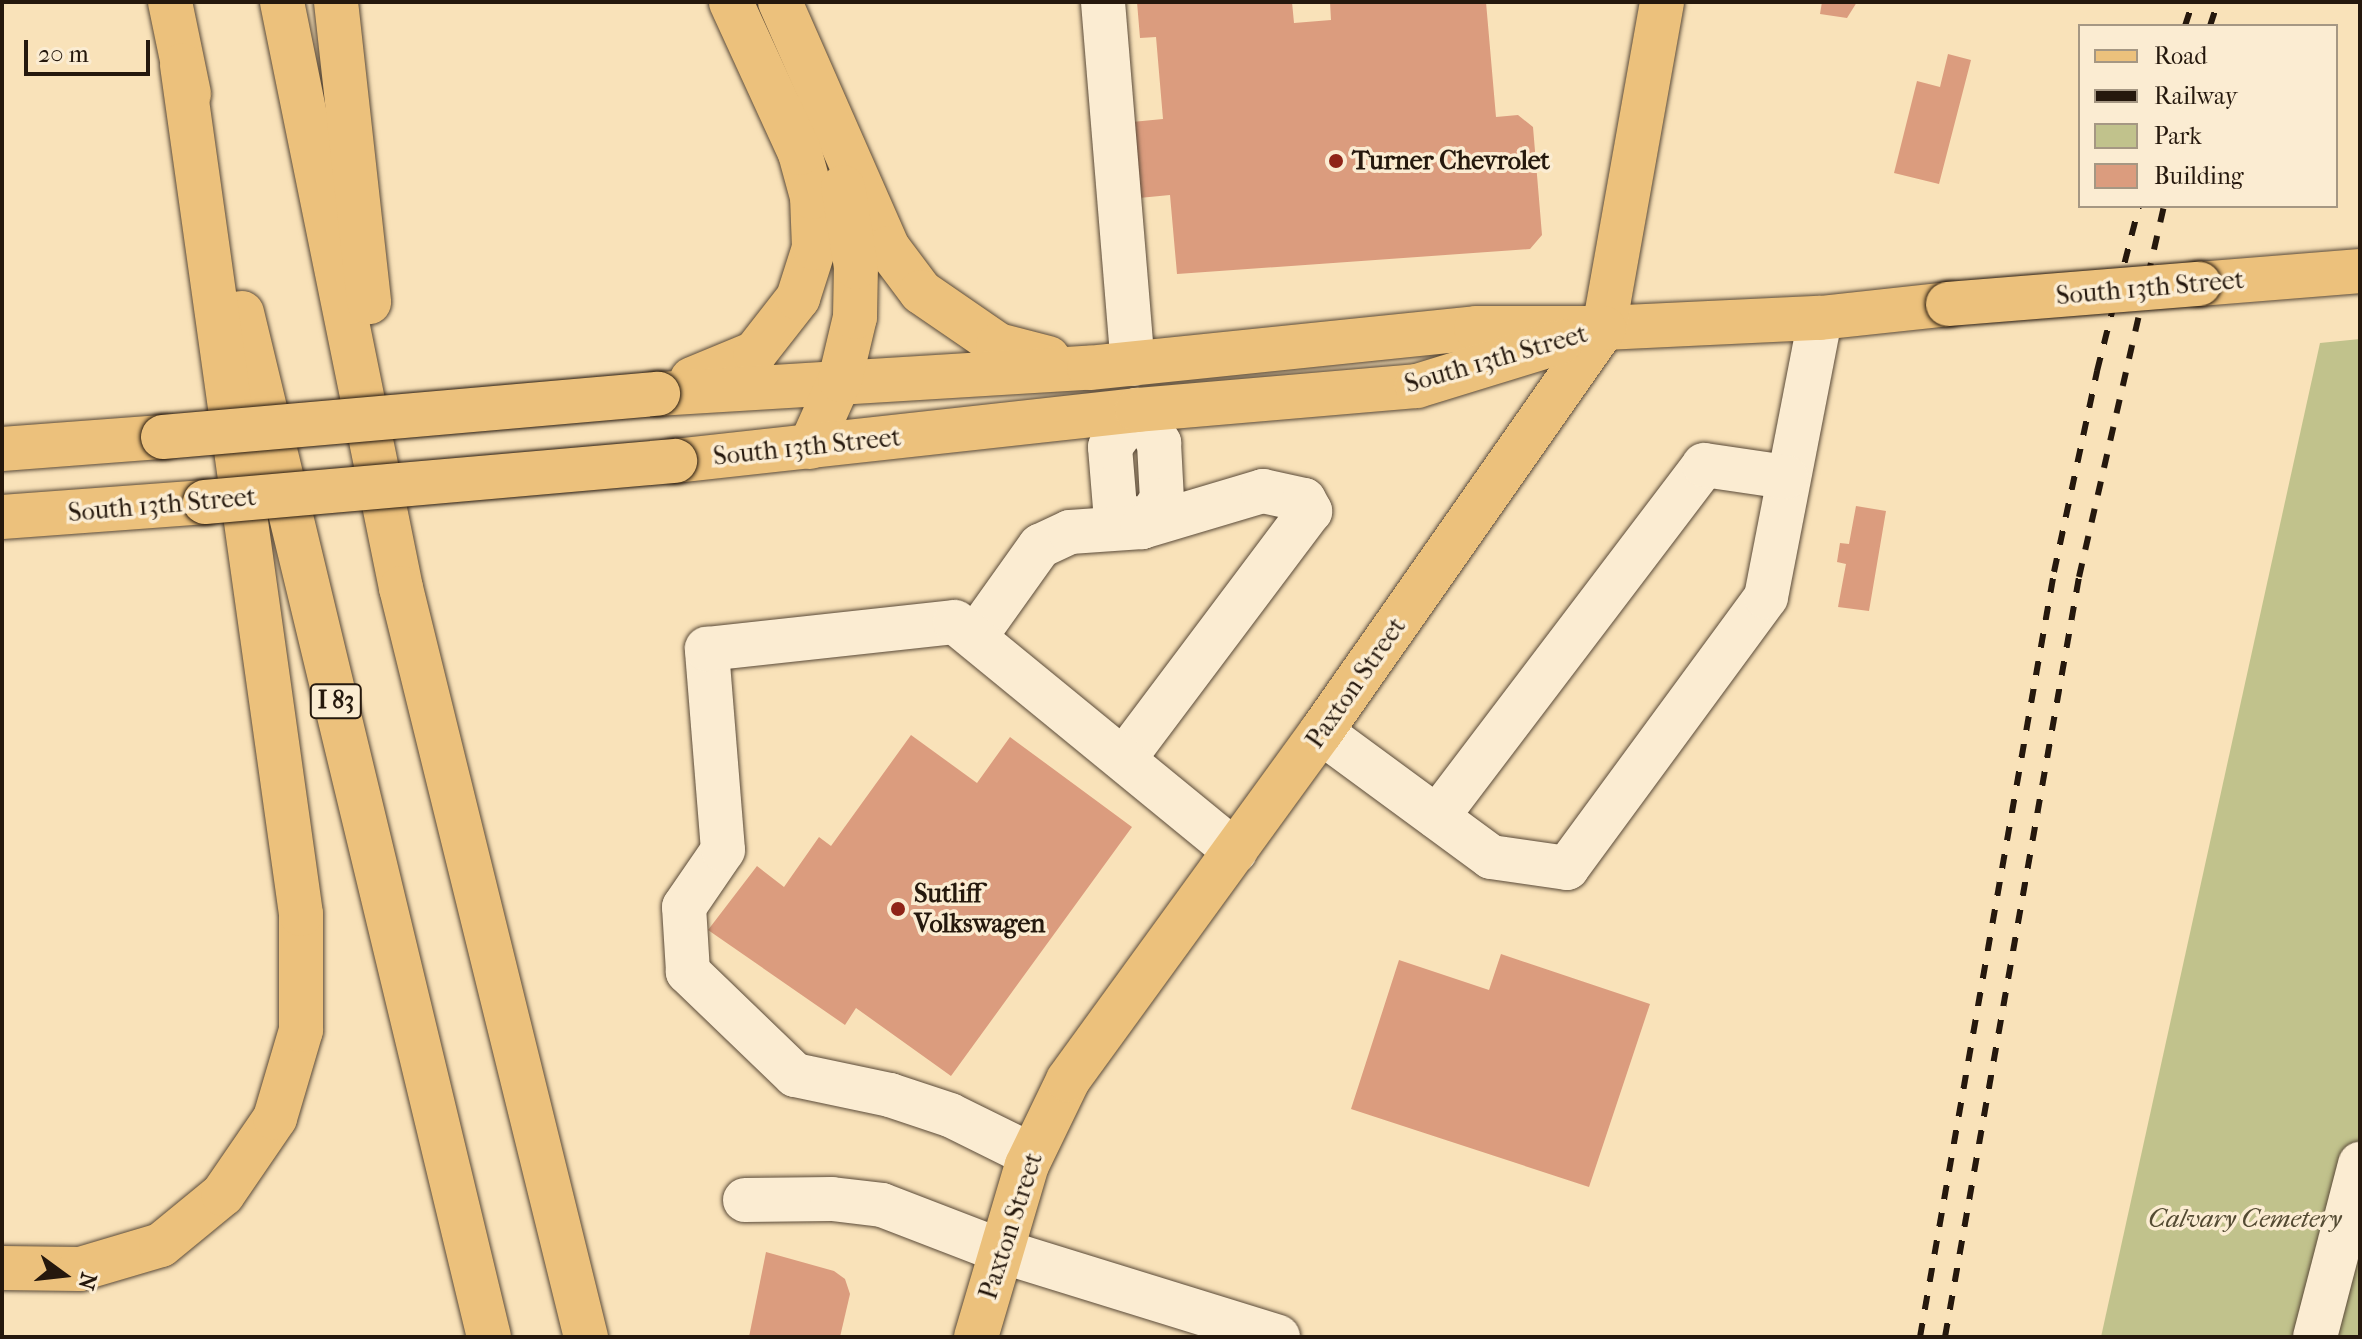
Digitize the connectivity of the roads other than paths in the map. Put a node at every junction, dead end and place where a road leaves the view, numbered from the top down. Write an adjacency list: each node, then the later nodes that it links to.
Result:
1 (170, 2): 8 (main road, I 83)
2 (282, 2): 23 (main road)
3 (336, 2): 23 (main road)
4 (731, 2): 16 (main road)
5 (780, 2): 9 (main road)
6 (1103, 2): 13 (lane)
7 (1662, 2): 12 (main road, Paxton Street)
8 (182, 65): 33 (main road); 34 (main road, I 83)
9 (835, 133): 14 (main road); 15 (main road)
10 (2360, 271): 11 (main road, South 13th Street, bridge)
11 (1820, 318): 12 (main road, South 13th Street); 20 (lane)
12 (1604, 328): 13 (main road, South 13th Street); 17 (main road, South 13th Street); 25 (main road, Paxton Street)
13 (1133, 364): 14 (main road, South 13th Street)
14 (1089, 368): 15 (main road, South 13th Street)
15 (840, 380): 16 (main road, South 13th Street); 18 (main road)
16 (658, 394): 19 (main road, South 13th Street, bridge)
17 (1137, 410): 18 (main road, South 13th Street); 22 (lane)
18 (810, 447): 21 (main road, South 13th Street, bridge)
19 (14, 448)
20 (1786, 477): 27 (lane); 27 (lane)
21 (23, 516)
22 (1142, 527): 24 (lane); 26 (lane)
23 (401, 588): 35 (main road)
24 (975, 637): 26 (lane); 29 (lane)
25 (1321, 732): 27 (lane); 28 (main road, Paxton Street)
26 (1125, 757): 28 (lane)
27 (1437, 817)
28 (1235, 851): 29 (main road, Paxton Street)
29 (1031, 1155): 32 (main road, Paxton Street)
30 (2360, 1164): 38 (lane)
31 (745, 1200): 32 (lane)
32 (1001, 1251): 36 (main road, Paxton Street); 37 (lane)
33 (2, 1268)
34 (489, 1337)
35 (586, 1337)
36 (976, 1337)
37 (1278, 1337)
38 (2315, 1337)

